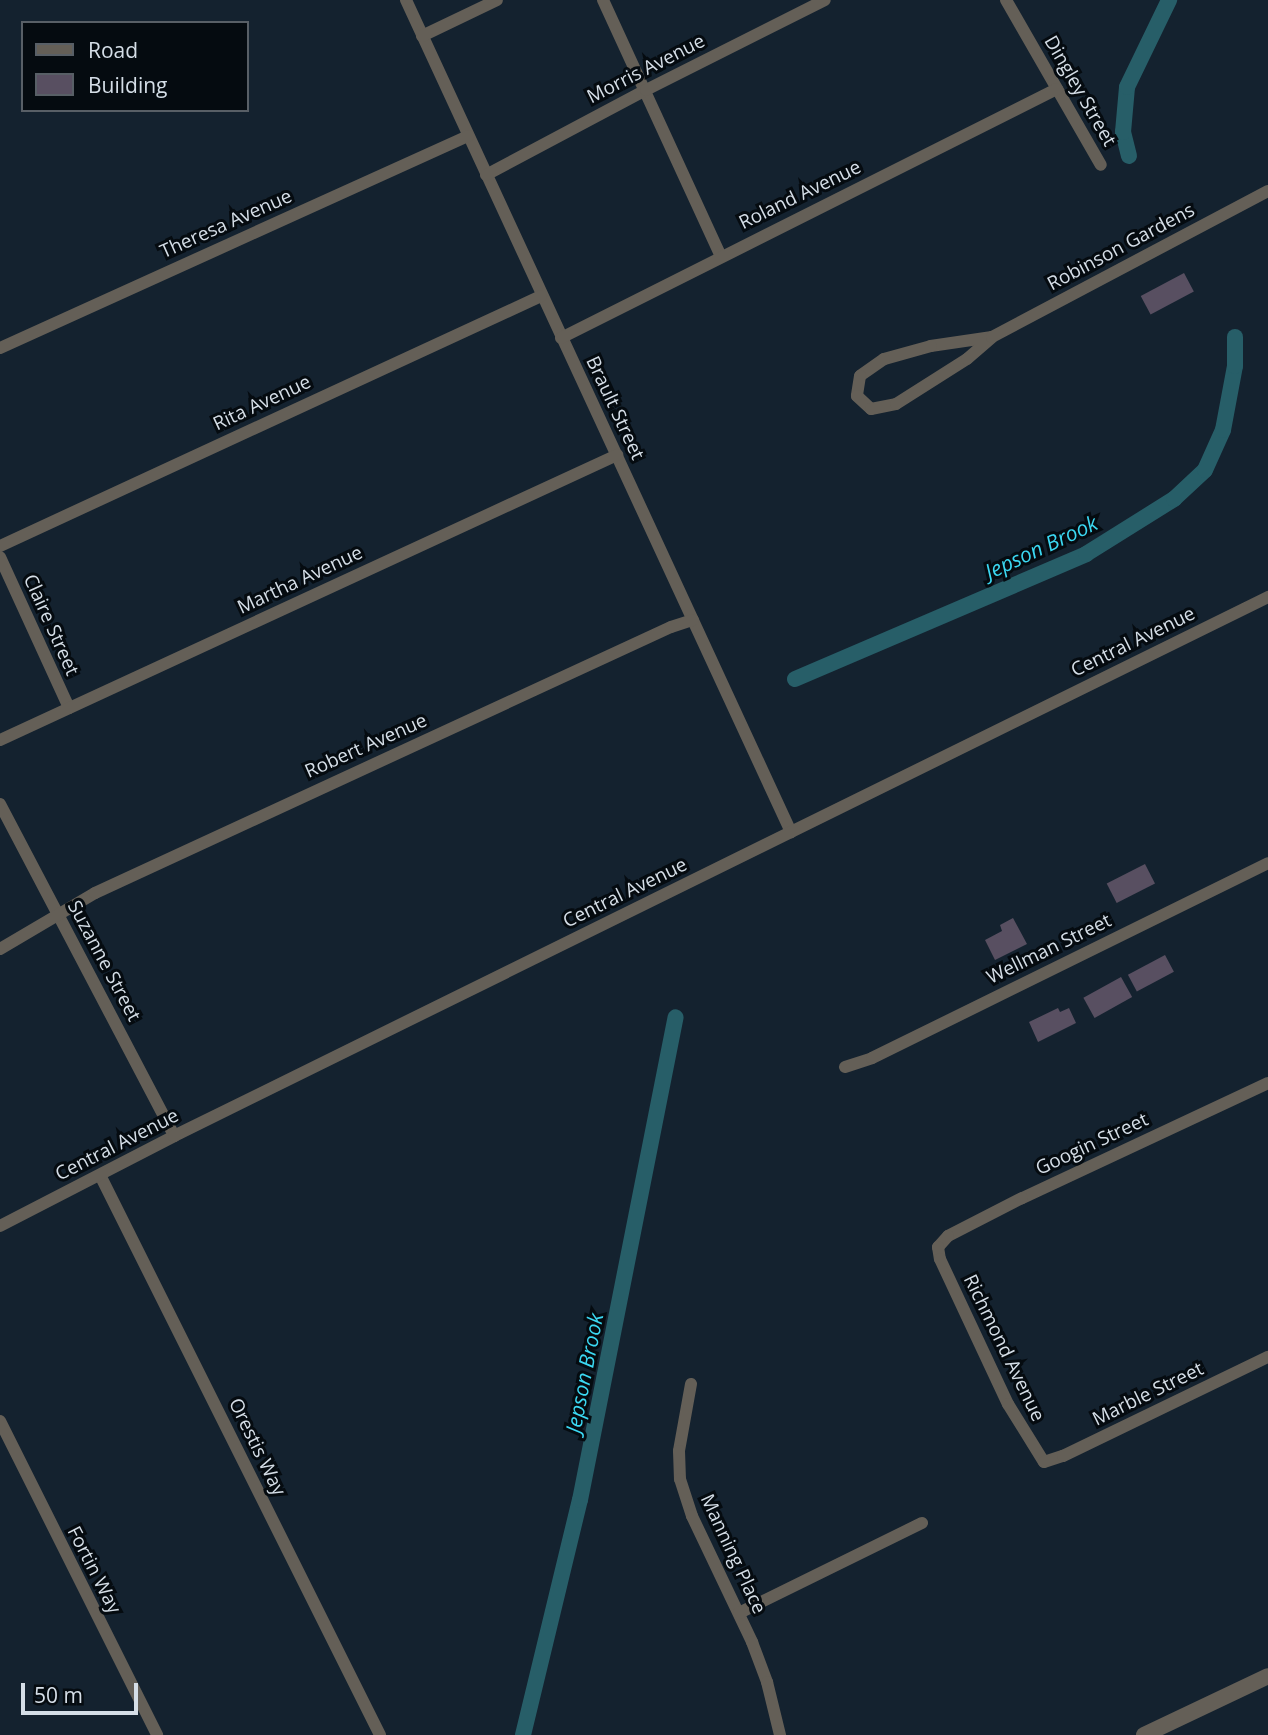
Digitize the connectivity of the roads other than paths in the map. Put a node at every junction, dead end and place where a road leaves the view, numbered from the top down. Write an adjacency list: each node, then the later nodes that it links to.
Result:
1 (406, 0): 6 (street, Brault Street)
2 (497, 0): 6 (street)
3 (603, 0): 8 (street)
4 (825, 0): 8 (street, Morris Avenue)
5 (1006, 0): 7 (street, Dingley Street)
6 (422, 36): 9 (street, Brault Street)
7 (1057, 89): 10 (street, Dingley Street); 13 (street, Roland Avenue)
8 (646, 90): 11 (street, Morris Avenue); 13 (street)
9 (468, 136): 11 (street, Brault Street); 17 (street, Theresa Avenue)
10 (1101, 165)
11 (486, 175): 14 (street, Brault Street)
12 (1268, 191): 15 (street, Robinson Gardens)
13 (721, 256): 16 (street, Roland Avenue)
14 (541, 296): 16 (street, Brault Street); 19 (street, Rita Avenue)
15 (992, 337): 15 (street, Robinson Gardens)
16 (561, 338): 18 (street, Brault Street)
17 (0, 348)
18 (617, 455): 22 (street, Brault Street); 23 (street, Martha Avenue)
19 (0, 546)
20 (0, 557): 23 (street, Claire Street)
21 (1268, 597): 26 (street, Central Avenue)
22 (693, 620): 26 (street, Brault Street); 28 (street, Robert Avenue)
23 (69, 708): 24 (street, Martha Avenue)
24 (0, 740)
25 (0, 804): 28 (street, Suzanne Street)
26 (791, 832): 32 (street, Central Avenue)
27 (1268, 863): 30 (street, Wellman Street)
28 (59, 915): 29 (street, Robert Avenue); 32 (street, Suzanne Street)
29 (0, 949)
30 (845, 1067)
31 (1268, 1083): 35 (street, Googin Street)
32 (174, 1136): 33 (street, Central Avenue)
33 (100, 1175): 34 (street, Central Avenue); 44 (street, Orestis Way)
34 (0, 1226)
35 (938, 1247): 39 (street, Richmond Avenue)
36 (1268, 1357): 39 (street, Marble Street)
37 (691, 1384): 41 (street, Manning Place)
38 (0, 1421): 43 (street, Fortin Way)
39 (1044, 1462)
40 (922, 1523): 41 (street)
41 (739, 1613): 45 (street, Manning Place)
42 (1268, 1676): 46 (street)
43 (157, 1735)
44 (380, 1735)
45 (780, 1735)
46 (1144, 1735)

